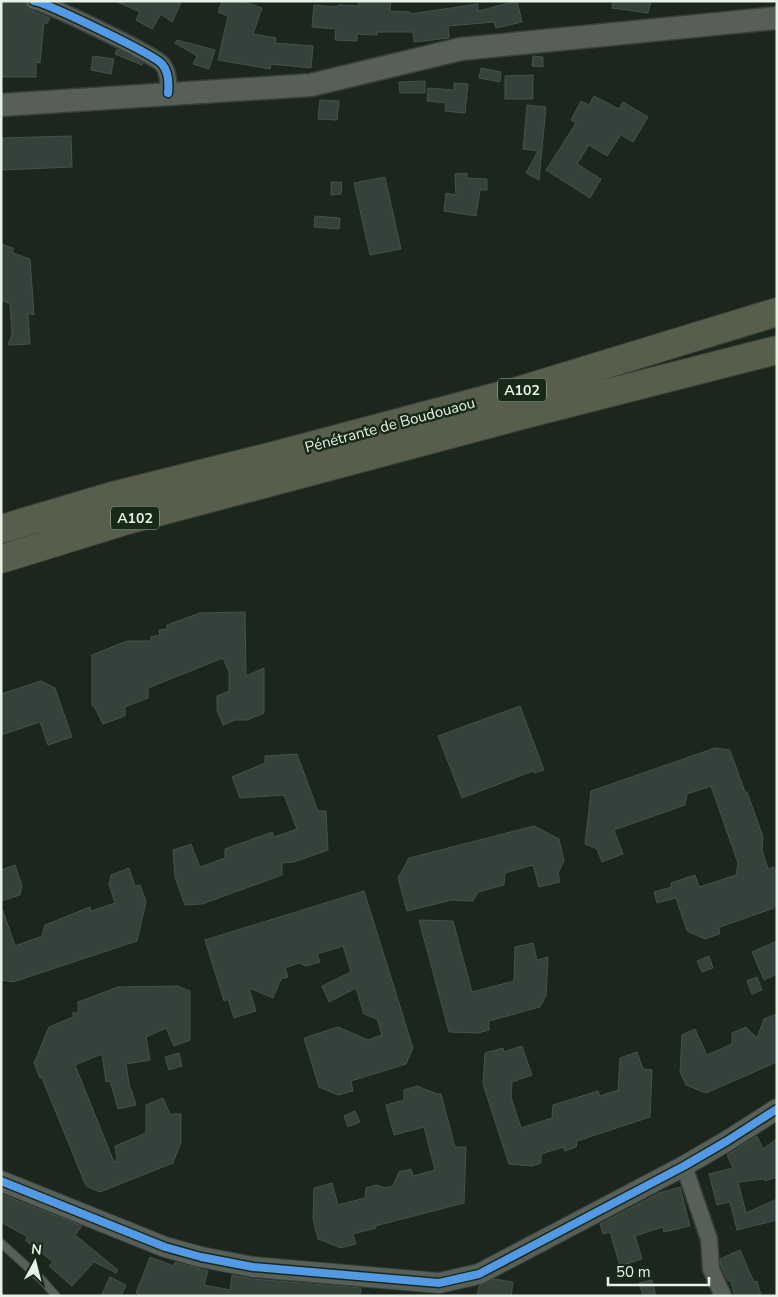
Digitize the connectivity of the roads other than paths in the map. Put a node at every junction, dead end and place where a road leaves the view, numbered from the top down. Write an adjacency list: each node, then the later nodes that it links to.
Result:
1 (34, 1): 3 (street)
2 (777, 18): 3 (main road)
3 (168, 93): 4 (main road)
4 (1, 105)
5 (777, 312): 7 (highway, Pénétrante de Boudouaou / A102)
6 (777, 350): 7 (highway, Pénétrante de Boudouaou / A102)
7 (267, 470): 8 (highway, Pénétrante de Boudouaou / A102); 9 (highway, Pénétrante de Boudouaou / A102)
8 (1, 529)
9 (1, 559)
10 (777, 1109): 11 (street)
11 (684, 1166): 12 (street); 15 (street)
12 (1, 1181)
13 (1, 1243): 14 (lane)
14 (56, 1296)
15 (723, 1296)

